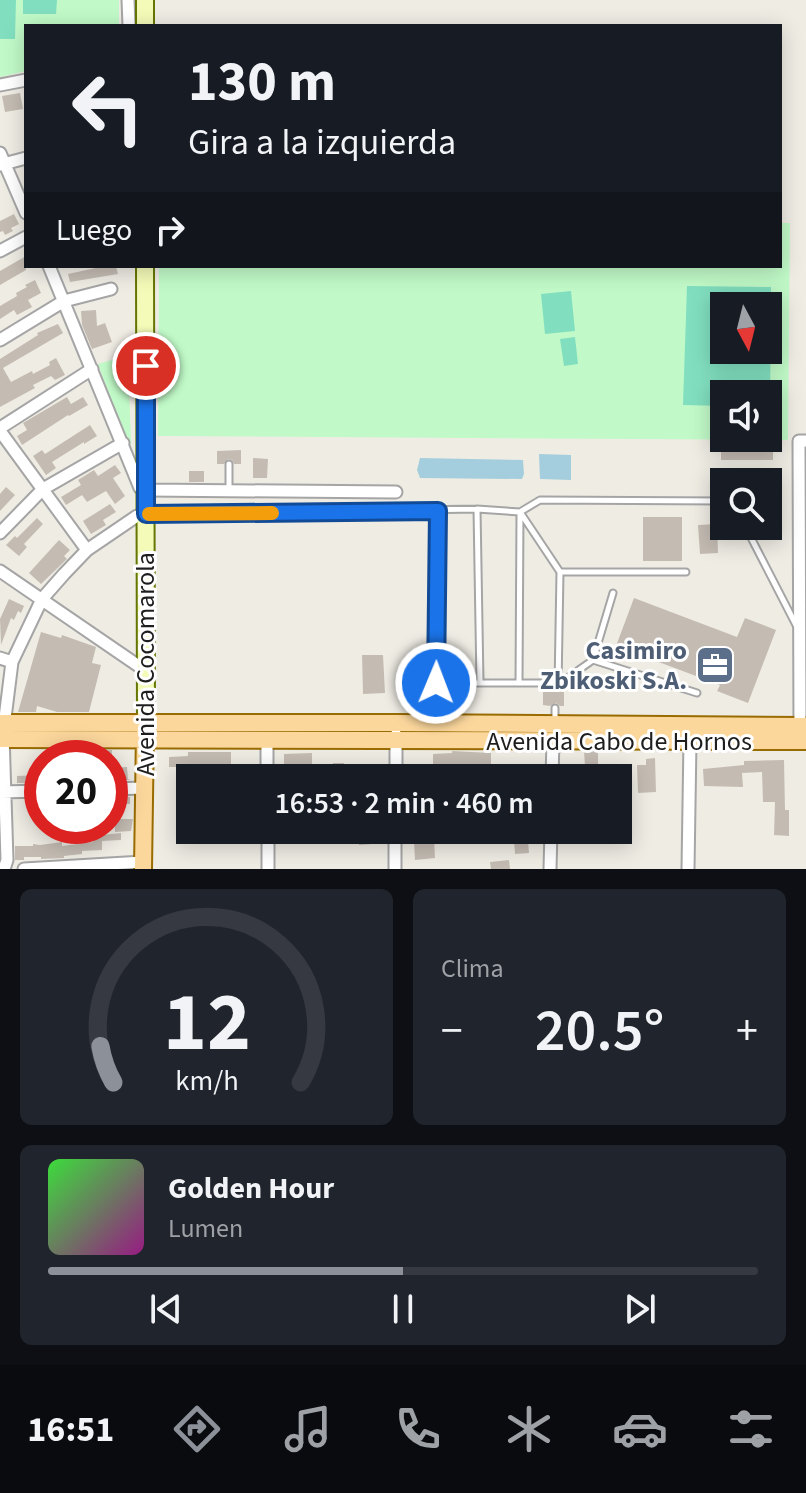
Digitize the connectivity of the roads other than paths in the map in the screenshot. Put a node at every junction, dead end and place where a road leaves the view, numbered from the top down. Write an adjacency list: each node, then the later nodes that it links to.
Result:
1 (128, 0): 3 (street)
2 (145, 0): 4 (main road)
3 (129, 24)
4 (145, 24)
5 (24, 80): 6 (street)
6 (0, 85)
7 (24, 158): 8 (street)
8 (1, 160): 9 (street)
9 (24, 209)
10 (24, 238): 11 (street)
11 (0, 251)
12 (50, 268): 15 (street)
13 (145, 268): 23 (main road, Avenida Cocomarola)
14 (111, 289): 15 (street)
15 (64, 301): 16 (street); 17 (street)
16 (0, 340)
17 (92, 369): 18 (street); 20 (street)
18 (0, 429): 22 (street)
19 (803, 441): 37 (street)
20 (123, 443): 22 (street); 23 (street)
21 (229, 464): 24 (lane)
22 (43, 489): 31 (street); 33 (street)
23 (146, 490): 24 (street); 30 (main road, Avenida Cocomarola)
24 (229, 491): 25 (street)
25 (396, 492)
26 (710, 501): 29 (lane)
27 (477, 509): 28 (lane); 29 (lane); 44 (lane)
28 (438, 511): 30 (lane); 44 (lane)
29 (520, 512): 35 (lane); 45 (lane)
30 (146, 514): 33 (street); 43 (main road, Avenida Cocomarola)
31 (0, 533)
32 (752, 540): 40 (lane)
33 (87, 550): 39 (street)
34 (0, 571): 39 (street)
35 (560, 572): 36 (lane); 46 (lane)
36 (686, 572)
37 (803, 583): 40 (street)
38 (613, 593): 42 (lane)
39 (42, 599): 41 (street); 43 (street)
40 (799, 630): 52 (street)
41 (6, 660): 50 (street)
42 (593, 660): 46 (lane); 47 (lane)
43 (146, 671): 51 (main road, Avenida Cocomarola)
44 (480, 683): 45 (lane)
45 (519, 683): 46 (lane)
46 (559, 685)
47 (697, 693)
48 (396, 723): 49 (main road, Avenida Cabo de Hornos); 51 (main road, Avenida Cabo de Hornos); 54 (street)
49 (554, 725): 52 (main road, Avenida Cabo de Hornos); 54 (main road, Avenida Cabo de Hornos); 55 (main road, Avenida Cabo de Hornos); 58 (street)
50 (2, 731): 51 (main road, Avenida Cabo de Hornos); 62 (street)
51 (146, 731): 53 (main road, Avenida Cabo de Hornos); 60 (main road, Avenida Cocomarola)
52 (804, 733): 55 (main road, Avenida Cabo de Hornos)
53 (267, 740): 54 (main road, Avenida Cabo de Hornos); 56 (street)
54 (396, 740): 57 (street)
55 (690, 741): 72 (street)
56 (267, 764)
57 (396, 764)
58 (553, 764)
59 (128, 788): 60 (street)
60 (144, 788): 66 (main road, Avenida Cocomarola)
61 (24, 791): 62 (street)
62 (3, 792): 67 (street)
63 (268, 844): 69 (street)
64 (395, 844): 70 (street)
65 (551, 844): 71 (street)
66 (143, 865): 68 (street)
67 (4, 869)
68 (24, 869)
69 (268, 869)
70 (395, 869)
71 (550, 869)
72 (688, 869)

